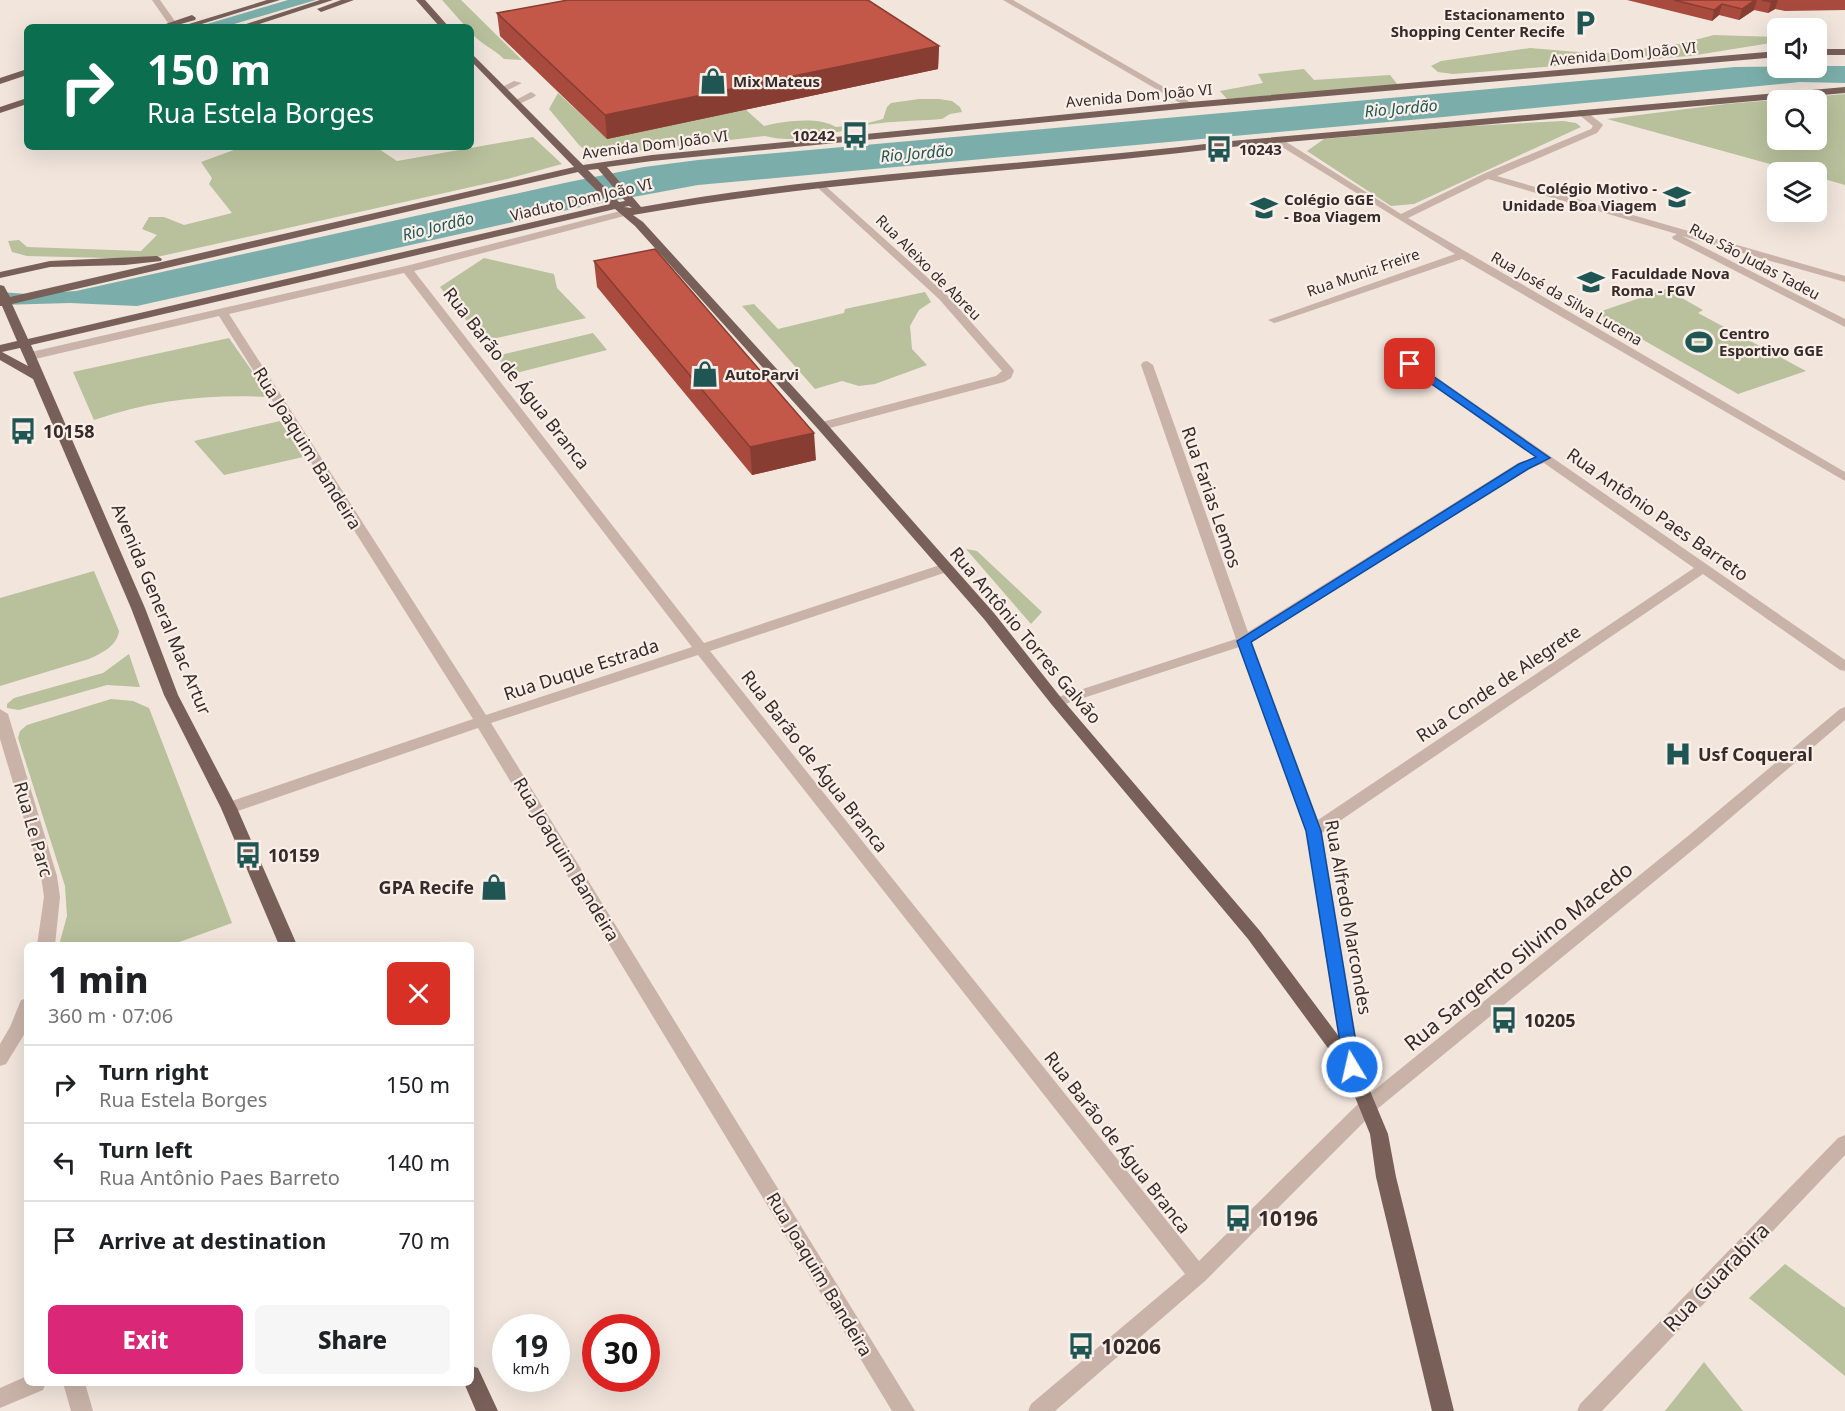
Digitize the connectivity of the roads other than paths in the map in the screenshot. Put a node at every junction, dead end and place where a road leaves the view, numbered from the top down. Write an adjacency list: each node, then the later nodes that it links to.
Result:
1 (156, 0): 8 (street)
2 (252, 0): 8 (main road)
3 (276, 0): 9 (main road)
4 (329, 0): 10 (main road)
5 (350, 0): 11 (main road)
6 (420, 0): 12 (main road)
7 (1007, 0): 29 (street)
8 (173, 24)
9 (193, 24)
10 (251, 24)
11 (274, 24)
12 (442, 24)
13 (1827, 52): 14 (main road)
14 (1845, 52)
15 (1767, 55): 29 (main road, Avenida Dom João VI)
16 (474, 59): 22 (main road)
17 (24, 68): 19 (main road)
18 (24, 73): 20 (main road)
19 (0, 75)
20 (0, 81)
21 (517, 83): 22 (street)
22 (503, 89): 28 (main road)
23 (1845, 90): 31 (main road)
24 (24, 94): 26 (main road)
25 (531, 95): 28 (street)
26 (0, 101)
27 (24, 102): 30 (main road)
28 (517, 102): 35 (main road)
29 (1190, 105): 34 (main road, Avenida Dom João VI)
30 (0, 110)
31 (1581, 112): 32 (main road); 36 (street)
32 (1277, 140): 33 (main road); 40 (street, Rua José da Silva Lucena)
33 (1081, 160): 37 (main road); 51 (main road, Viaduto Dom João VI)
34 (603, 169): 35 (main road, Avenida Dom João VI); 39 (main road)
35 (585, 171): 38 (main road, Avenida Dom João VI); 39 (main road)
36 (1487, 176): 40 (street); 41 (street)
37 (821, 185): 39 (main road); 57 (street, Rua Aleixo de Abreu)
38 (506, 186): 44 (main road); 47 (main road, Viaduto Dom João VI)
39 (626, 208): 43 (street); 57 (main road, Rua Antônio Torres Galvão)
40 (1400, 218): 42 (street, Rua José da Silva Lucena)
41 (1651, 223): 45 (street); 50 (street, Rua São Judas Tadeu)
42 (1463, 255): 49 (street, Rua Muniz Freire); 59 (street, Rua José da Silva Lucena)
43 (407, 269): 48 (street); 63 (street, Rua Barão de Água Branca)
44 (0, 275)
45 (1845, 279)
46 (0, 288): 54 (main road, Avenida General Mac Artur)
47 (0, 303)
48 (222, 312): 54 (street); 68 (street, Rua Joaquim Bandeira)
49 (1274, 320)
50 (1845, 324)
51 (0, 349)
52 (1391, 350): 58 (street, Rua Antônio Paes Barreto)
53 (0, 355): 56 (main road)
54 (31, 356): 56 (main road, Avenida General Mac Artur)
55 (1147, 365): 62 (street, Rua Farias Lemos)
56 (40, 378): 69 (main road, Avenida General Mac Artur)
57 (822, 426): 61 (main road, Rua Antônio Torres Galvão)
58 (1545, 458): 60 (street, Rua Antônio Paes Barreto); 62 (street)
59 (1845, 477)
60 (1704, 567): 64 (street, Rua Antônio Paes Barreto); 70 (street, Rua Conde de Alegrete)
61 (945, 568): 63 (street, Rua Duque Estrada); 65 (main road, Rua Antônio Torres Galvão)
62 (1244, 641): 65 (street); 70 (street, Rua Alfredo Marcondes)
63 (702, 650): 68 (street, Rua Duque Estrada); 78 (street, Rua Barão de Água Branca)
64 (1845, 667)
65 (1057, 702): 75 (main road, Rua Antônio Torres Galvão)
66 (1845, 712): 76 (street, Rua Sargento Silvino Macedo)
67 (0, 714): 71 (street, Rua Le Parc)
68 (482, 721): 69 (street, Rua Duque Estrada); 85 (street, Rua Joaquim Bandeira)
69 (229, 808): 72 (main road, Avenida General Mac Artur)
70 (1314, 831): 75 (street, Rua Alfredo Marcondes)
71 (46, 942)
72 (287, 942)
73 (24, 1014): 74 (street)
74 (0, 1059)
75 (1352, 1067): 76 (main road, Rua Antônio Torres Galvão)
76 (1369, 1105): 78 (street, Rua Sargento Silvino Macedo); 87 (main road)
77 (1845, 1143): 88 (street, Rua Guarabira)
78 (1198, 1275): 86 (street, Rua Sargento Silvino Macedo)
79 (474, 1382): 84 (main road)
80 (28, 1386): 82 (street)
81 (75, 1386): 83 (street)
82 (0, 1398)
83 (82, 1411)
84 (487, 1411)
85 (904, 1411)
86 (1039, 1411)
87 (1443, 1411)
88 (1588, 1411)

